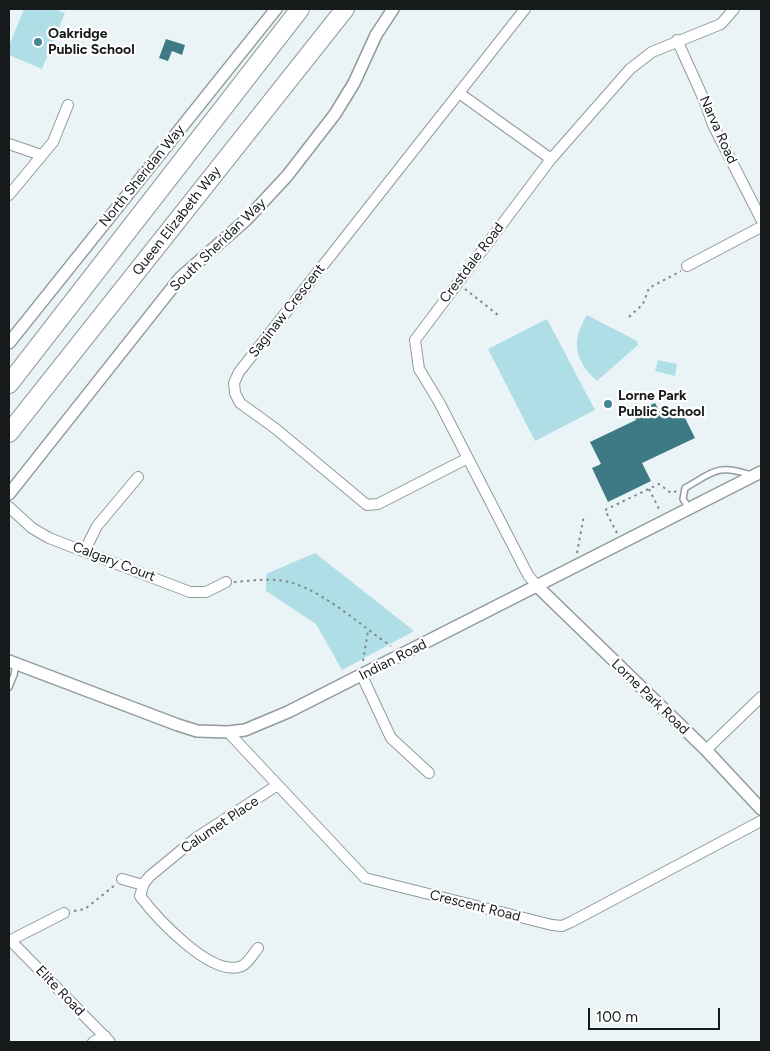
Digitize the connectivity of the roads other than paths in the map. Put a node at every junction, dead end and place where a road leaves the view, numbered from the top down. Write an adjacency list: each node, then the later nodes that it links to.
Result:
1 (276, 9): 17 (street, North Sheridan Way)
2 (300, 9): 18 (highway)
3 (345, 9): 19 (highway, Queen Elizabeth Way)
4 (394, 9): 23 (street, South Sheridan Way)
5 (525, 9): 8 (street, Saginaw Crescent)
6 (734, 9): 7 (street, Crestdale Road)
7 (677, 40): 12 (street, Crestdale Road); 14 (street, Narva Road)
8 (459, 93): 12 (street); 20 (street, Saginaw Crescent)
9 (68, 105): 11 (street)
10 (9, 144): 11 (street)
11 (41, 155): 13 (street)
12 (551, 159): 20 (street, Crestdale Road)
13 (9, 196)
14 (761, 219)
15 (761, 227): 16 (street)
16 (687, 266)
17 (9, 343)
18 (9, 384)
19 (9, 433)
20 (468, 458): 28 (street, Crestdale Road)
21 (758, 474): 25 (street, Indian Road); 25 (lane)
22 (138, 477): 26 (street)
23 (9, 494)
24 (9, 507): 26 (street, Calgary Court)
25 (690, 510): 28 (street, Indian Road)
26 (85, 550): 27 (street, Calgary Court)
27 (226, 582)
28 (537, 586): 30 (street, Indian Road); 34 (street, Lorne Park Road)
29 (12, 663): 31 (lane); 33 (street, Indian Road)
30 (362, 676): 33 (street, Indian Road); 35 (street)
31 (9, 687)
32 (761, 697): 34 (street)
33 (228, 732): 36 (street, Crescent Road)
34 (706, 750): 37 (street, Lorne Park Road)
35 (429, 773)
36 (276, 786): 38 (street, Crescent Road); 40 (street, Calumet Place)
37 (761, 809)
38 (761, 821)
39 (122, 879): 40 (street)
40 (143, 885): 43 (street)
41 (64, 913): 42 (street)
42 (10, 941): 44 (street, Elite Road)
43 (258, 948)
44 (108, 1039): 45 (street)
45 (93, 1042)

